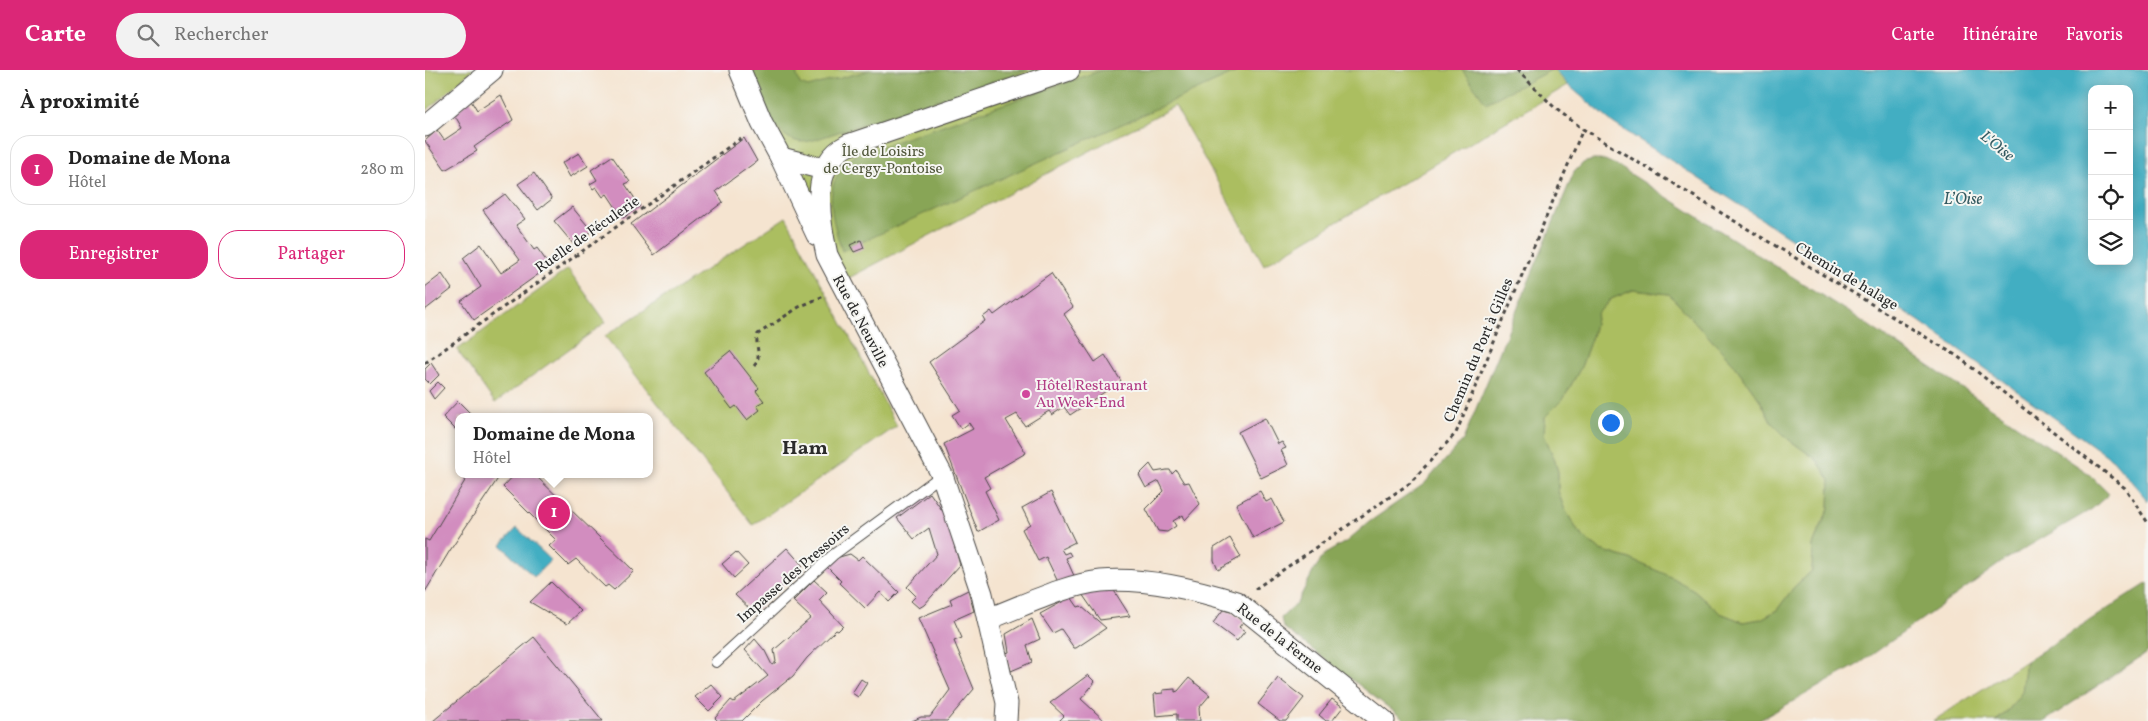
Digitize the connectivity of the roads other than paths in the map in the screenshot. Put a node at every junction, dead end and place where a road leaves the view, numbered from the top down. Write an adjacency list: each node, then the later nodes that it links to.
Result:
1 (492, 70): 4 (street)
2 (740, 70): 5 (street)
3 (1069, 70): 6 (street)
4 (425, 126)
5 (781, 158): 6 (street); 7 (street)
6 (824, 169): 7 (street, Rue de Neuville)
7 (827, 255): 8 (street, Rue de Neuville)
8 (942, 475): 9 (street, Rue de Neuville); 10 (lane, Impasse des Pressoirs)
9 (989, 619): 11 (street, Rue de Neuville); 12 (street, Rue de la Ferme)
10 (716, 662)
11 (1009, 719)
12 (1384, 721)

